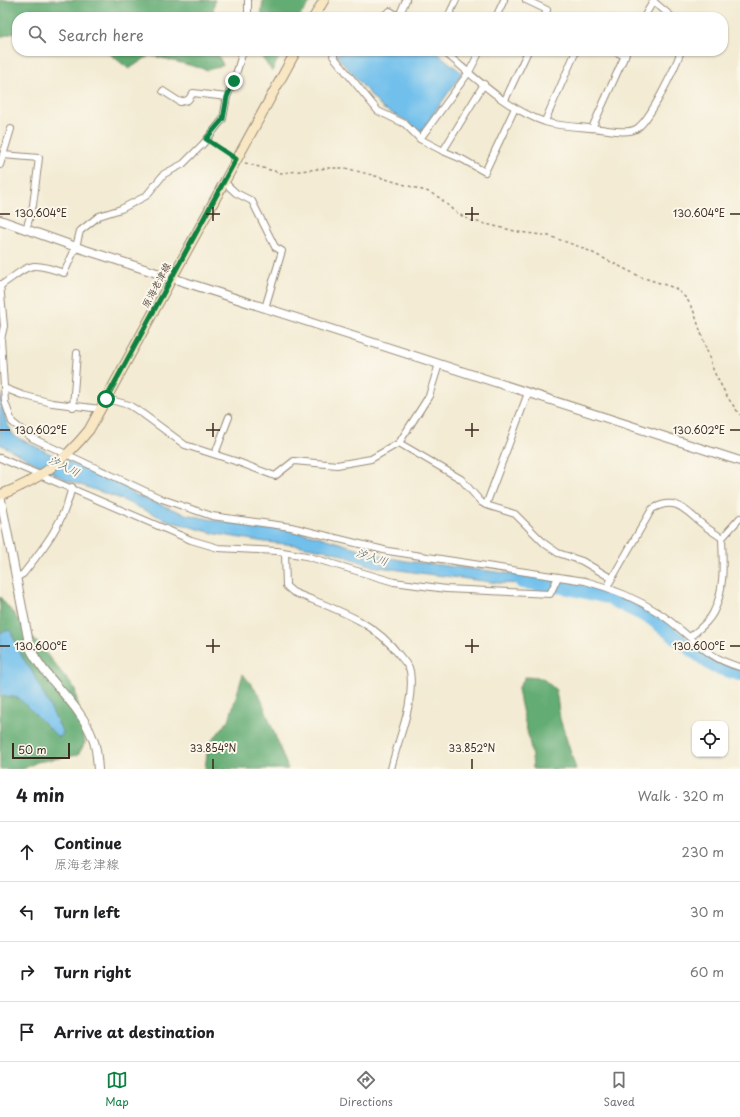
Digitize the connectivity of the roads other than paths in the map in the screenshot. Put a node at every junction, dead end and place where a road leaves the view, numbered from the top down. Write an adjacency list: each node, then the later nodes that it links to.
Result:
1 (248, 0): 8 (street)
2 (324, 0): 9 (main road)
3 (406, 0): 10 (street)
4 (456, 0): 11 (street)
5 (504, 0): 12 (street)
6 (526, 0): 13 (street)
7 (654, 1): 14 (street); 15 (street)
8 (248, 12)
9 (317, 12)
10 (402, 12)
11 (450, 12)
12 (498, 12)
13 (546, 12)
14 (647, 12)
15 (666, 12)
16 (242, 56): 28 (street)
17 (293, 56): 38 (main road, 原海老津線)
18 (332, 56): 34 (street)
19 (449, 56): 25 (street)
20 (477, 56): 25 (street)
21 (526, 56): 29 (street)
22 (574, 56): 31 (street)
23 (625, 56): 32 (street)
24 (679, 56): 32 (street)
25 (469, 72): 26 (street); 34 (street)
26 (484, 84): 29 (street); 35 (street)
27 (163, 91): 28 (street)
28 (227, 97): 41 (street)
29 (505, 100): 30 (street)
30 (515, 108): 31 (street); 35 (street)
31 (545, 121): 32 (street)
32 (592, 128)
33 (11, 129): 36 (street)
34 (420, 139): 35 (street)
35 (443, 151)
36 (3, 155): 37 (street); 40 (street)
37 (0, 165)
38 (224, 182): 42 (main road, 原海老津線); 44 (street)
39 (0, 220): 40 (street)
40 (26, 230): 41 (street)
41 (76, 247): 42 (street); 43 (street)
42 (172, 278): 44 (street); 50 (main road, 原海老津線)
43 (0, 285): 45 (street)
44 (265, 308): 47 (street)
45 (2, 326): 48 (street)
46 (77, 353): 51 (street)
47 (439, 364): 49 (street); 54 (street)
48 (4, 388): 51 (street); 56 (street)
49 (528, 393): 58 (street); 62 (street)
50 (106, 399): 52 (main road, 原海老津線); 55 (street)
51 (73, 407): 52 (street)
52 (101, 409): 56 (main road, 原海老津線)
53 (229, 417): 55 (street)
54 (399, 443): 55 (street); 62 (street)
55 (215, 454)
56 (67, 455): 59 (main road, 原海老津線); 66 (street)
57 (0, 458): 59 (street)
58 (740, 461)
59 (42, 476): 60 (street); 61 (main road, 原海老津線)
60 (72, 487): 65 (street); 67 (street)
61 (0, 495): 67 (street)
62 (486, 505): 68 (street)
63 (740, 518): 64 (street)
64 (722, 538): 68 (street); 70 (street)
65 (285, 553): 66 (street); 73 (street)
66 (558, 577): 69 (street)
67 (16, 578): 72 (street)
68 (611, 578): 69 (street)
69 (607, 587): 70 (street)
70 (690, 638): 71 (street)
71 (740, 667)
72 (98, 769)
73 (391, 769)

